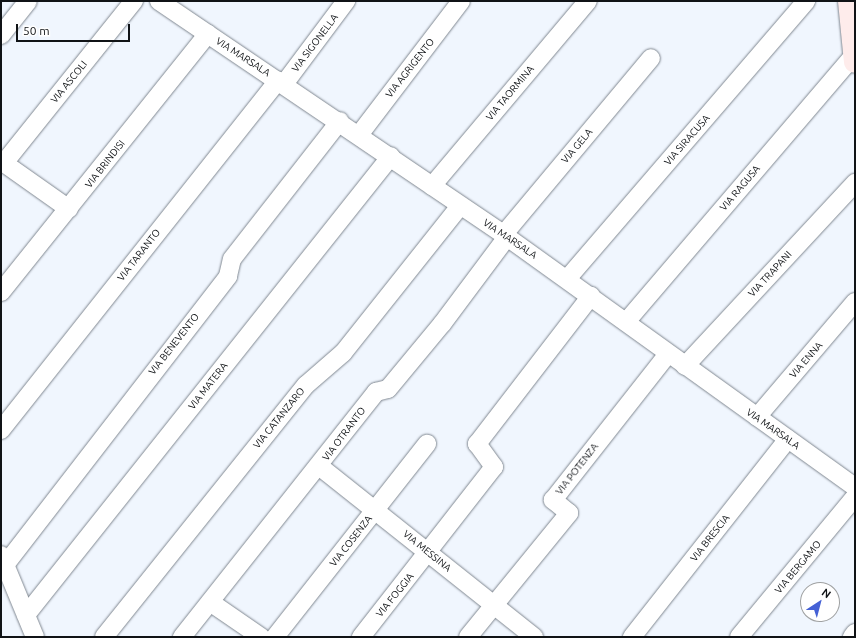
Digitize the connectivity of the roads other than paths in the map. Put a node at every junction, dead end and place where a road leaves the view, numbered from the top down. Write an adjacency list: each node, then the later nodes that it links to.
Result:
1 (28, 1): 10 (street)
2 (134, 1): 17 (street, VIA ASCOLI)
3 (159, 1): 9 (street, VIA MARSALA)
4 (346, 1): 13 (street, VIA SIGONELLA)
5 (462, 1): 15 (street, VIA AGRIGENTO)
6 (588, 1): 19 (street, VIA TAORMINA)
7 (806, 1): 23 (street, VIA SIRACUSA)
8 (849, 1): 12 (street)
9 (208, 34): 13 (street, VIA MARSALA); 21 (street, VIA BRINDISI)
10 (1, 35)
11 (651, 58): 22 (street, VIA GELA)
12 (854, 58): 27 (street, VIA RAGUSA)
13 (281, 82): 14 (street, VIA MARSALA); 31 (street, VIA TARANTO)
14 (340, 121): 15 (street, VIA MARSALA); 39 (street, VIA BENEVENTO)
15 (359, 135): 16 (street, VIA MARSALA)
16 (391, 156): 19 (street, VIA MARSALA); 42 (street, VIA MATERA)
17 (2, 162): 21 (street)
18 (855, 183): 29 (street, VIA TRAPANI)
19 (432, 186): 20 (street, VIA MARSALA)
20 (460, 206): 22 (street, VIA MARSALA); 45 (street, VIA CATANZARO)
21 (69, 209): 24 (street, VIA BRINDISI)
22 (506, 235): 23 (street, VIA MARSALA); 34 (street, VIA OTRANTO)
23 (567, 279): 25 (street, VIA MARSALA)
24 (1, 292)
25 (591, 296): 27 (street, VIA MARSALA); 38 (street, VIA FOGGIA)
26 (855, 302): 30 (street, VIA ENNA)
27 (626, 322): 28 (street, VIA MARSALA)
28 (668, 354): 29 (street, VIA MARSALA); 41 (street, VIA POTENZA)
29 (685, 366): 30 (street, VIA MARSALA)
30 (757, 417): 32 (street, VIA MARSALA)
31 (1, 430)
32 (788, 439): 35 (street, VIA MARSALA); 52 (street, VIA BRESCIA)
33 (427, 444): 37 (street, VIA COSENZA)
34 (320, 466): 37 (street, VIA MESSINA); 40 (street, VIA OTRANTO)
35 (855, 487)
36 (855, 497): 53 (street, VIA BERGAMO)
37 (376, 510): 38 (street, VIA MESSINA); 48 (street, VIA COSENZA)
38 (430, 553): 41 (street, VIA MESSINA); 49 (street, VIA FOGGIA)
39 (3, 560): 42 (street)
40 (210, 602): 46 (street, VIA OTRANTO); 47 (street)
41 (495, 605): 50 (street, VIA POTENZA); 51 (street, VIA MESSINA)
42 (26, 615): 44 (street)
43 (855, 633): 54 (street)
44 (35, 637)
45 (104, 637)
46 (182, 637)
47 (262, 637)
48 (275, 637)
49 (361, 637)
50 (468, 637)
51 (534, 637)
52 (632, 637)
53 (739, 637)
54 (852, 637)

